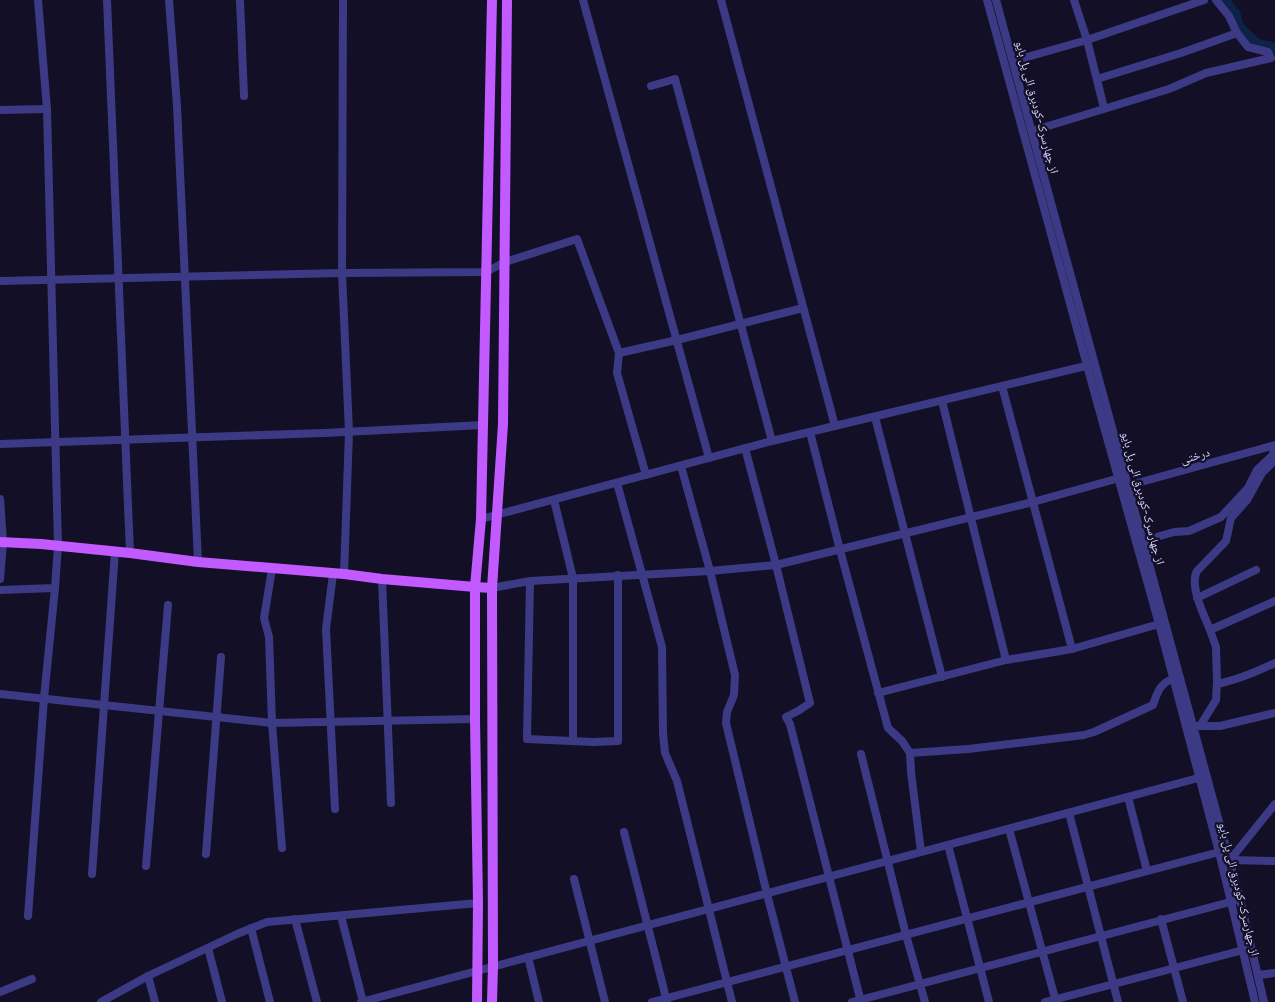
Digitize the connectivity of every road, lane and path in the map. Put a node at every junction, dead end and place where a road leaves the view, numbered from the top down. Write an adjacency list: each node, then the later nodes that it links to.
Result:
1 (38, 0): 22 (street)
2 (107, 0): 29 (street)
3 (169, 0): 28 (street)
4 (240, 0): 20 (street)
5 (343, 0): 27 (street)
6 (492, 0): 26 (main road)
7 (508, 0): 25 (main road)
8 (583, 0): 34 (street)
9 (721, 0): 32 (street)
10 (988, 0): 36 (street, از جهارسرک-کودبرق الی پل بایو)
11 (996, 0): 17 (street, از جهارسرک-کودبرق الی پل بایو)
12 (1074, 0): 16 (street)
13 (1204, 0): 16 (street)
14 (1216, 0): 15 (street)
15 (1236, 34): 18 (street); 21 (street)
16 (1086, 40): 17 (street); 18 (street)
17 (1013, 61): 24 (street, از جهارسرک-کودبرق الی پل بایو)
18 (1097, 79): 21 (street)
19 (651, 86): 33 (street)
20 (244, 96)
21 (1104, 108): 24 (street)
22 (47, 109): 23 (street); 30 (street)
23 (0, 110)
24 (1032, 131): 36 (street, از جهارسرک-کودبرق الی پل بایو)
25 (504, 262): 26 (street); 35 (street); 62 (main road)
26 (486, 272): 27 (street); 40 (main road)
27 (342, 273): 28 (street); 42 (street)
28 (185, 277): 29 (street); 44 (street)
29 (119, 278): 30 (street); 45 (street)
30 (51, 280): 31 (street); 47 (street)
31 (0, 281)
32 (803, 308): 33 (street); 41 (street)
33 (740, 323): 34 (street); 46 (street)
34 (677, 340): 35 (street); 51 (street)
35 (620, 354): 54 (street)
36 (1091, 365): 37 (street); 55 (street, از جهارسرک-کودبرق الی پل بایو)
37 (1002, 386): 38 (street); 61 (street)
38 (942, 401): 39 (street); 63 (street)
39 (875, 417): 41 (street); 65 (street)
40 (483, 425): 42 (street); 64 (main road)
41 (834, 426): 43 (street)
42 (349, 432): 44 (street); 78 (street)
43 (810, 432): 46 (street); 69 (street)
44 (192, 438): 45 (street); 72 (street)
45 (126, 440): 47 (street); 71 (street)
46 (772, 441): 50 (street)
47 (55, 442): 48 (street); 68 (street)
48 (0, 444)
49 (1275, 446): 57 (street, درختی); 58 (street)
50 (745, 448): 51 (street); 73 (street)
51 (708, 458): 53 (street)
52 (1275, 460): 58 (street)
53 (681, 466): 54 (street); 76 (street)
54 (646, 475): 56 (street)
55 (1122, 477): 57 (street, از جهارسرک-کودبرق الی پل بایو); 61 (street)
56 (617, 482): 60 (street); 79 (street)
57 (1124, 487): 67 (street, از جهارسرک-کودبرق الی پل بایو); 92 (street, از جهارسرک-کودبرق الی پل بایو)
58 (1245, 497): 67 (street); 89 (street)
59 (0, 499): 66 (street)
60 (554, 500): 62 (street); 81 (street)
61 (1033, 502): 63 (street); 94 (street)
62 (497, 515): 64 (street); 87 (main road)
63 (970, 516): 65 (street); 96 (street)
64 (481, 519): 85 (main road)
65 (906, 534): 69 (street); 98 (street)
66 (1, 542): 68 (main road); 82 (street)
67 (1143, 543): 112 (street, از جهارسرک-کودبرق الی پل بایو)
68 (58, 546): 70 (main road); 86 (street)
69 (840, 550): 73 (street); 101 (street)
70 (116, 551): 71 (main road); 104 (street)
71 (130, 552): 72 (main road)
72 (198, 562): 74 (main road)
73 (776, 565): 76 (street); 136 (street)
74 (272, 568): 77 (main road); 111 (street)
75 (1256, 570): 89 (street)
76 (710, 571): 79 (street); 139 (street)
77 (333, 574): 78 (main road); 110 (street)
78 (344, 574): 83 (main road)
79 (642, 574): 80 (street); 144 (street)
80 (618, 575): 81 (street); 113 (street)
81 (573, 578): 84 (street); 113 (street)
82 (0, 579)
83 (382, 579): 85 (main road); 109 (street)
84 (530, 580): 87 (street); 113 (street)
85 (475, 587): 87 (main road); 108 (main road)
86 (55, 588): 88 (street); 103 (street)
87 (492, 588): 161 (main road)
88 (0, 590)
89 (1197, 598): 93 (street)
90 (1275, 600): 93 (street)
91 (168, 605): 105 (street)
92 (1159, 624): 94 (street); 99 (street, از جهارسرک-کودبرق الی پل بایو)
93 (1210, 630): 100 (street)
94 (1072, 649): 96 (street)
95 (221, 657): 107 (street)
96 (1006, 660): 98 (street)
97 (1275, 663): 100 (street)
98 (942, 677): 101 (street)
99 (1173, 679): 114 (street); 116 (street, از جهارسرک-کودبرق الی پل بایو)
100 (1217, 684): 112 (street)
101 (878, 693): 114 (street)
102 (0, 694): 103 (street)
103 (44, 698): 104 (street); 145 (street)
104 (104, 705): 105 (street); 135 (street)
105 (159, 712): 107 (street); 133 (street)
106 (1275, 713): 112 (street)
107 (216, 718): 111 (street); 128 (street)
108 (475, 719): 109 (street); 143 (main road)
109 (387, 720): 110 (street); 118 (street)
110 (330, 722): 111 (street); 120 (street)
111 (272, 723): 125 (street)
112 (1196, 725): 116 (street, از جهارسرک-کودبرق الی پل بایو)
113 (573, 740)
114 (910, 753): 127 (street)
115 (861, 754): 131 (street)
116 (1203, 777): 117 (street); 126 (street, از جهارسرک-کودبرق الی پل بایو)
117 (1128, 797): 121 (street); 134 (street)
118 (391, 804)
119 (1275, 804): 129 (street)
120 (335, 809)
121 (1069, 813): 122 (street); 138 (street)
122 (1009, 829): 124 (street); 142 (street)
123 (624, 832): 150 (street)
124 (948, 845): 127 (street); 147 (street)
125 (282, 848)
126 (1223, 851): 129 (street, از جهارسرک-کودبرق الی پل بایو); 132 (street, از جهارسرک-کودبرق الی پل بایو); 134 (street)
127 (921, 852): 131 (street)
128 (206, 854)
129 (1230, 860): 130 (street); 132 (street); 140 (street, از جهارسرک-کودبرق الی پل بایو)
130 (1275, 861)
131 (888, 862): 136 (street); 152 (street)
132 (1221, 862): 141 (street, از جهارسرک-کودبرق الی پل بایو)
133 (146, 866)
134 (1147, 871): 138 (street)
135 (92, 874)
136 (829, 877): 139 (street); 157 (street)
137 (574, 879): 154 (street)
138 (1088, 886): 142 (street); 153 (street)
139 (767, 894): 144 (street); 162 (street)
140 (1240, 899): 141 (street); 155 (street, از جهارسرک-کودبرق الی پل بایو)
141 (1231, 901): 149 (street); 158 (street, از جهارسرک-کودبرق الی پل بایو)
142 (1029, 902): 147 (street); 159 (street)
143 (478, 903): 146 (street); 165 (main road)
144 (708, 909): 150 (street); 170 (street)
145 (28, 916)
146 (341, 916): 148 (street); 182 (street)
147 (968, 918): 152 (street); 163 (street)
148 (296, 919): 151 (street); 181 (street)
149 (1161, 920): 153 (street); 164 (street)
150 (647, 925): 154 (street); 174 (street)
151 (251, 928): 156 (street); 180 (street)
152 (906, 935): 157 (street); 172 (street)
153 (1101, 936): 159 (street); 171 (street)
154 (589, 940): 160 (street); 186 (street)
155 (1252, 947): 158 (street); 167 (street, از جهارسرک-کودبرق الی پل بایو)
156 (208, 948): 168 (street); 179 (street)
157 (848, 950): 162 (street); 175 (street)
158 (1243, 950): 164 (street); 195 (street, از جهارسرک-کودبرق الی پل بایو)
159 (1042, 951): 163 (street); 176 (street)
160 (528, 957): 161 (street); 185 (street)
161 (493, 966): 165 (street); 184 (main road)
162 (786, 966): 170 (street); 189 (street)
163 (980, 968): 172 (street); 191 (street)
164 (1174, 968): 171 (street); 194 (street)
165 (478, 970): 182 (street); 183 (main road)
166 (1275, 972): 167 (street)
167 (1258, 975): 196 (street, از جهارسرک-کودبرق الی پل بایو)
168 (148, 976): 177 (street); 178 (street)
169 (32, 979): 173 (street)
170 (727, 982): 174 (street); 188 (street)
171 (1114, 983): 176 (street); 193 (street)
172 (919, 984): 175 (street); 190 (street)
173 (0, 992)
174 (666, 1000): 187 (street)
175 (858, 1001)
176 (1055, 1001): 192 (street)
177 (101, 1002)
178 (154, 1002)
179 (222, 1002)
180 (270, 1002)
181 (317, 1002)
182 (363, 1002)
183 (477, 1002)
184 (492, 1002)
185 (539, 1002)
186 (604, 1002)
187 (652, 1002)
188 (732, 1002)
189 (795, 1002)
190 (925, 1002)
191 (989, 1002)
192 (1044, 1002)
193 (1118, 1002)
194 (1183, 1002)
195 (1255, 1002)
196 (1264, 1002)

